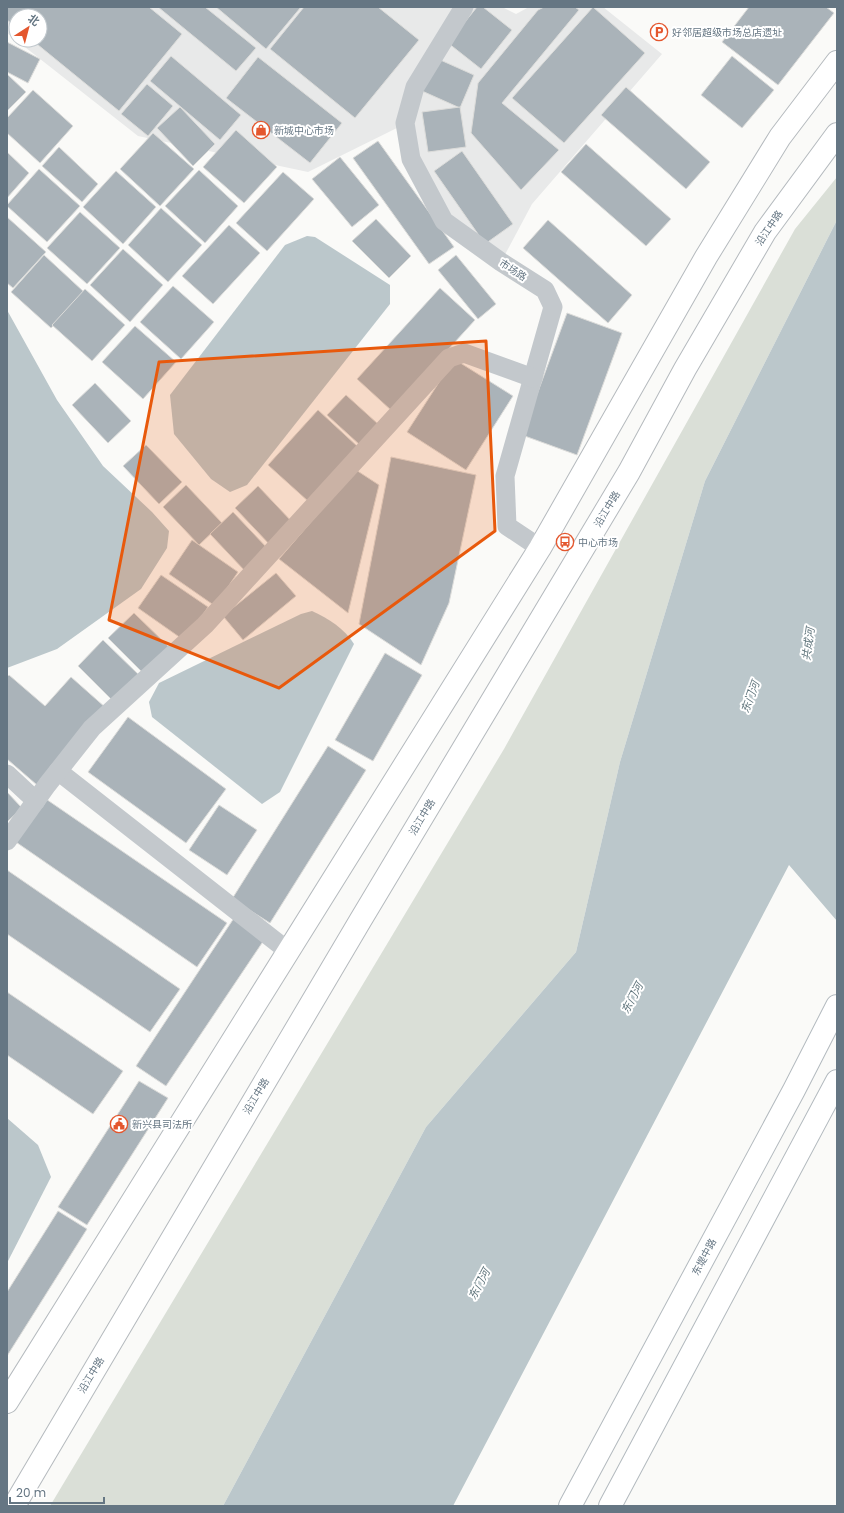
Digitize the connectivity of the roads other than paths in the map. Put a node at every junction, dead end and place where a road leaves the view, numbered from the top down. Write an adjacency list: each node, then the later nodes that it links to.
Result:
1 (464, 7): 4 (lane, 市场路)
2 (837, 62): 5 (main road)
3 (837, 134): 14 (main road, 沿江中路)
4 (533, 378): 5 (lane, 市场路); 6 (lane)
5 (540, 548): 10 (main road)
6 (58, 771): 8 (lane); 10 (lane)
7 (7, 774): 8 (lane)
8 (36, 801): 9 (lane)
9 (7, 840)
10 (288, 951): 13 (main road)
11 (833, 1014): 15 (main road, 东堤中路)
12 (837, 1081): 16 (main road)
13 (8, 1398)
14 (14, 1506)
15 (570, 1506)
16 (610, 1506)

